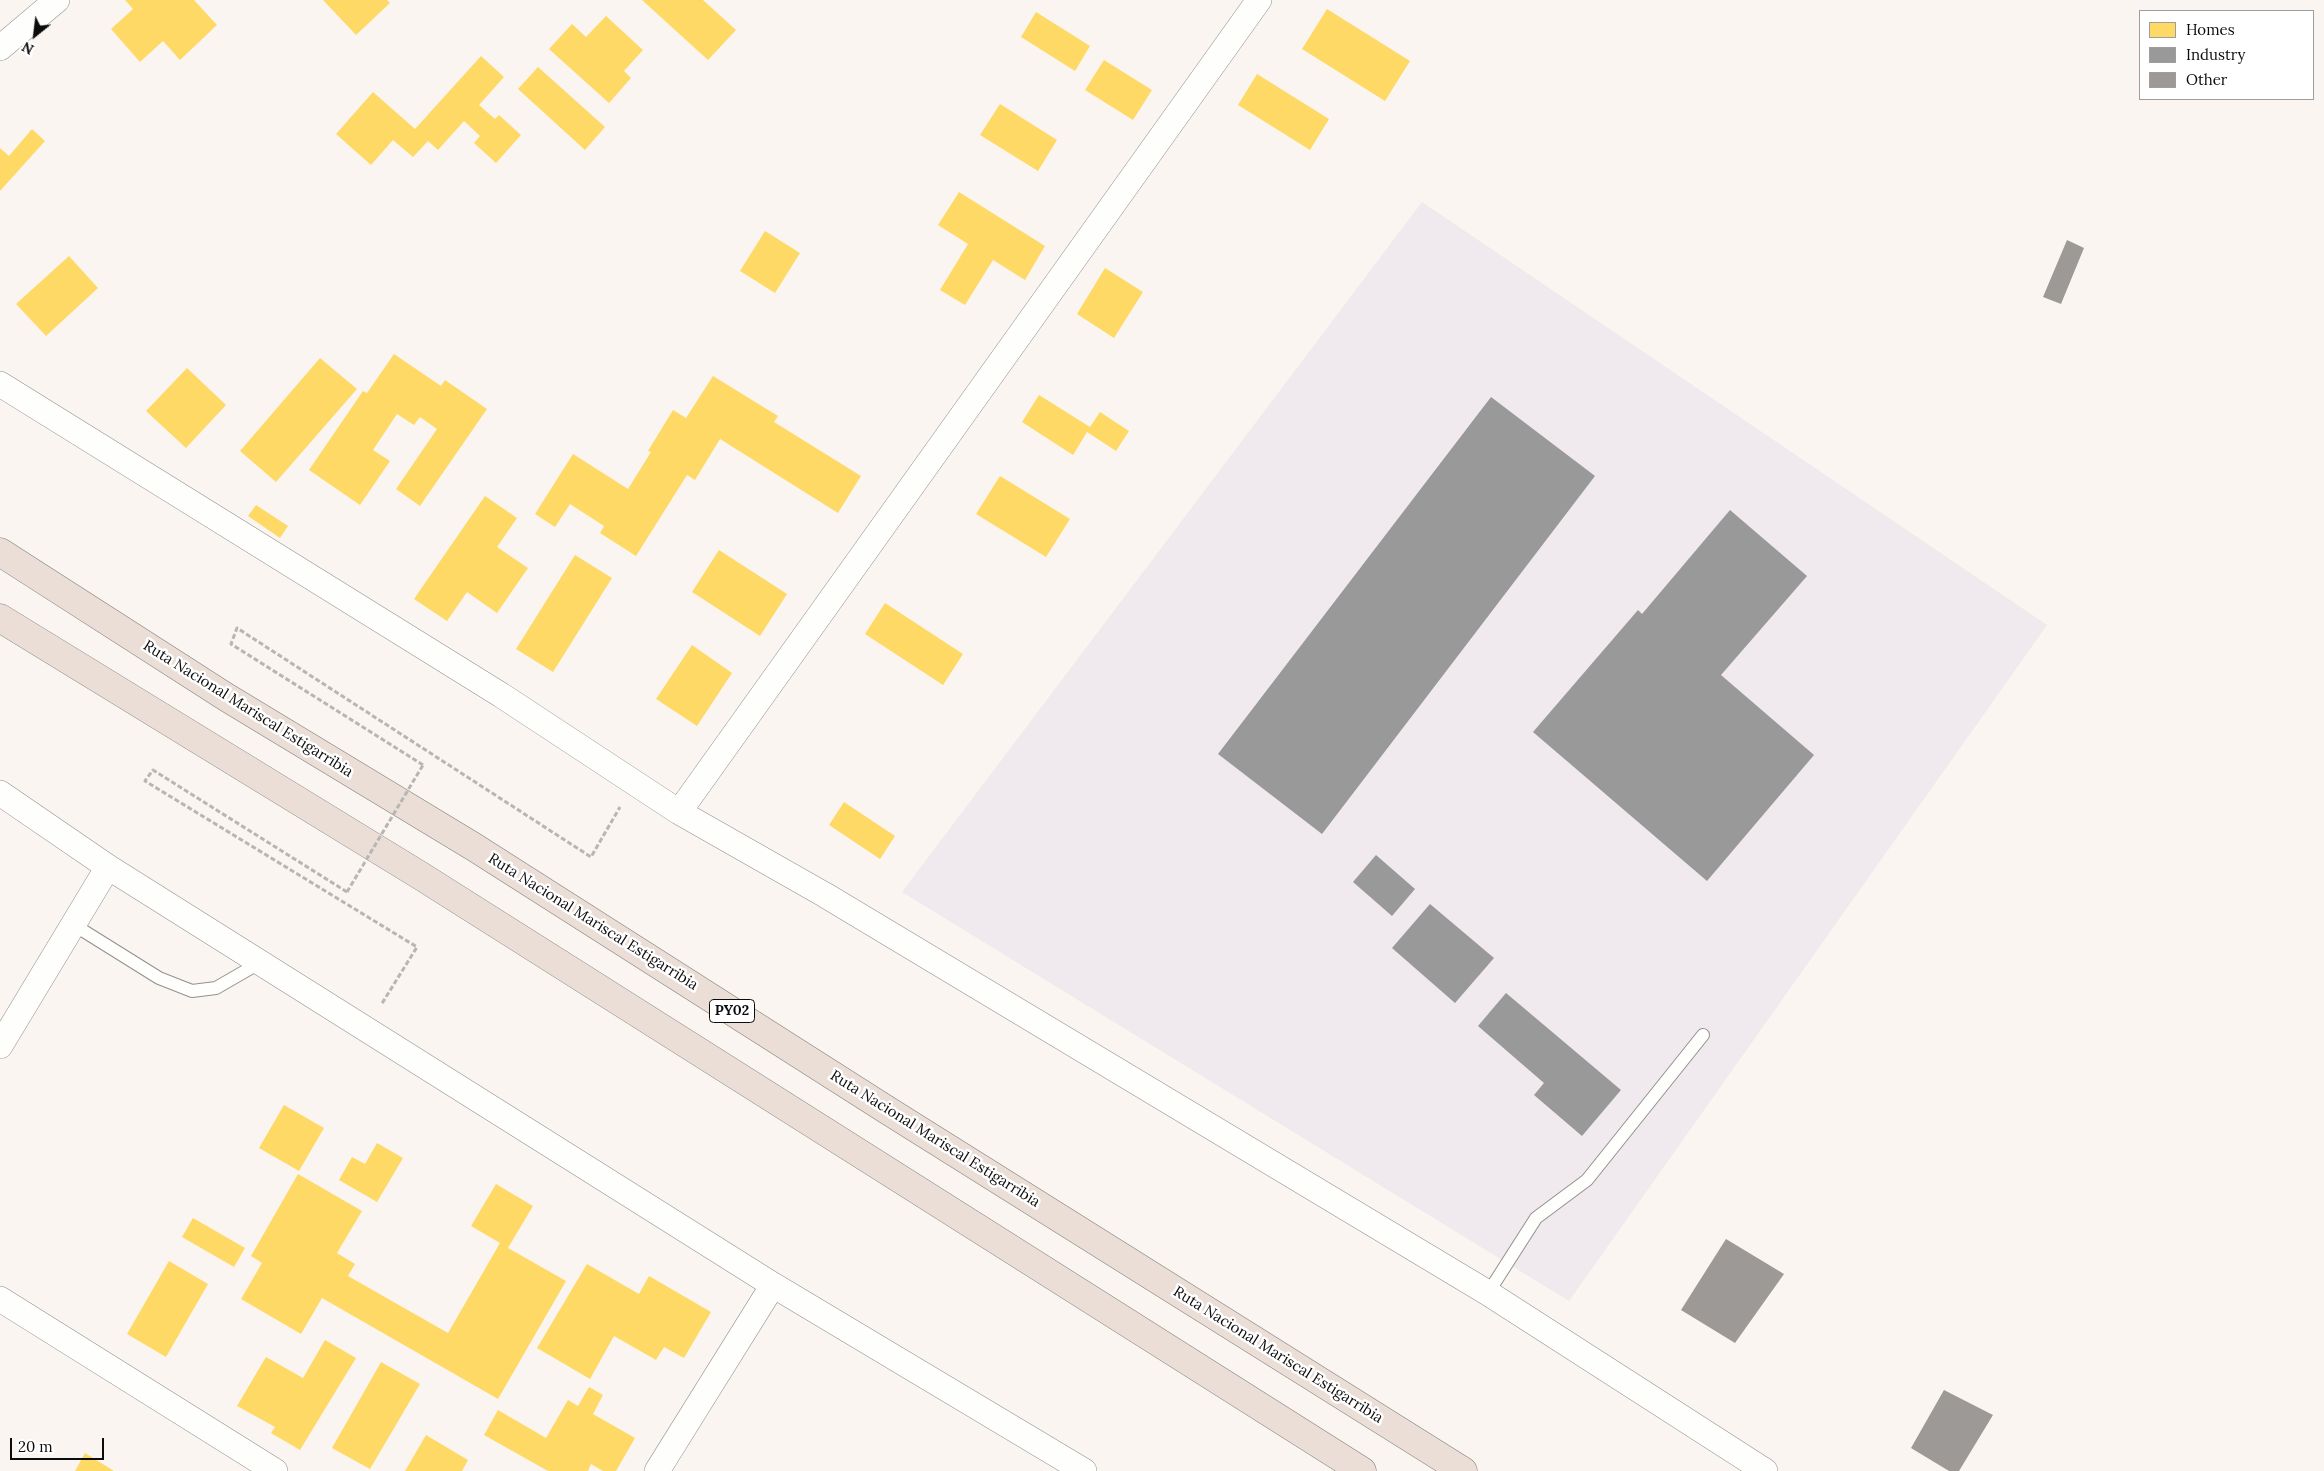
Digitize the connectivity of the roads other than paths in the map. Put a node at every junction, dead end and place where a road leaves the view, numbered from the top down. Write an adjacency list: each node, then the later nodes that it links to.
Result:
1 (57, 0): 3 (street)
2 (1259, 0): 8 (street)
3 (0, 48)
4 (0, 384): 8 (street)
5 (0, 552): 21 (highway, Ruta Nacional Mariscal Estigarribia / PY02)
6 (0, 618): 20 (highway)
7 (0, 793): 9 (street)
8 (679, 812): 15 (street)
9 (108, 867): 10 (street); 11 (street)
10 (74, 925): 11 (lane); 13 (street)
11 (261, 962): 14 (street)
12 (1703, 1035): 15 (lane)
13 (0, 1046)
14 (773, 1285): 18 (street); 19 (street)
15 (1488, 1293): 22 (street)
16 (0, 1300): 17 (street)
17 (275, 1471)
18 (657, 1471)
19 (1084, 1471)
20 (1362, 1471)
21 (1463, 1471)
22 (1765, 1471)

